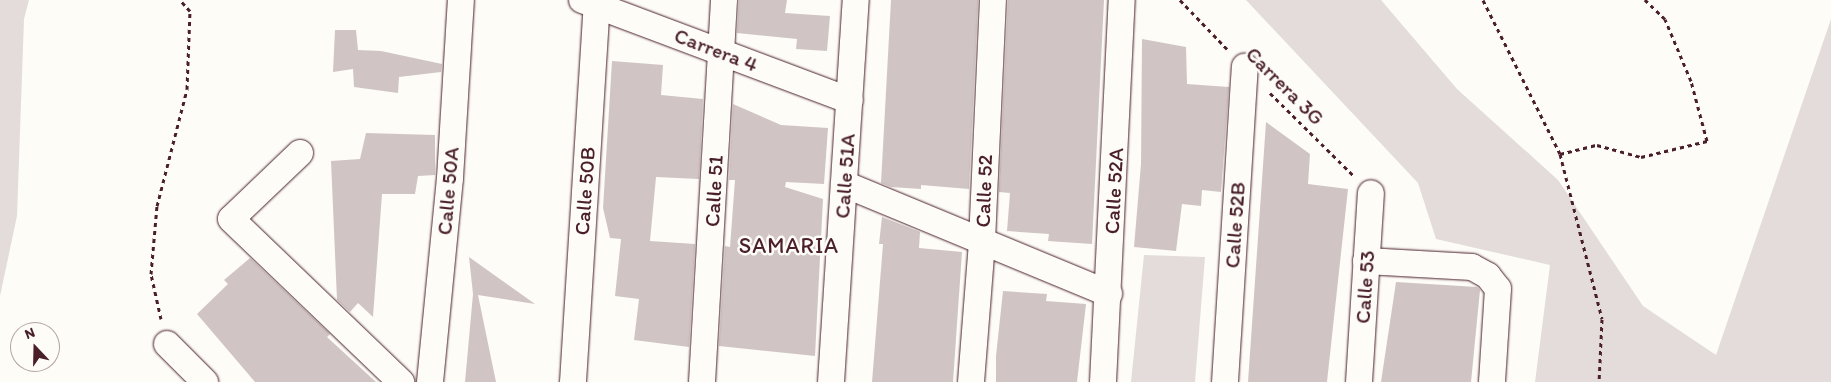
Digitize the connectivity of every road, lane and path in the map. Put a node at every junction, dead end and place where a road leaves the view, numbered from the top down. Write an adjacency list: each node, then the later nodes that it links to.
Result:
1 (180, 0): 21 (path)
2 (461, 0): 24 (street, Calle 50A)
3 (724, 0): 11 (street, Calle 51)
4 (856, 0): 13 (street, Calle 51A)
5 (992, 0): 18 (street, Calle 52)
6 (1122, 0): 20 (street, Calle 52A)
7 (1180, 0): 12 (path, Carrera 3G)
8 (1483, 0): 15 (path)
9 (1645, 0): 15 (path)
10 (592, 1): 11 (street, Carrera 4); 25 (street, Calle 50B)
11 (722, 52): 13 (street, Carrera 4); 26 (street, Calle 51)
12 (1245, 67): 17 (path, Carrera 3G); 30 (street, Calle 52B)
13 (850, 101): 16 (street, Calle 51A)
14 (300, 153): 23 (street)
15 (1560, 154): 33 (path)
16 (844, 184): 18 (street); 27 (street, Calle 51A)
17 (1371, 193): 19 (street, Calle 53)
18 (982, 241): 20 (street); 28 (street, Calle 52)
19 (1366, 261): 31 (street, Calle 53); 32 (street)
20 (1109, 294): 29 (street, Calle 52A)
21 (167, 344): 22 (street)
22 (205, 382)
23 (401, 382)
24 (430, 382)
25 (573, 382)
26 (702, 382)
27 (831, 382)
28 (971, 382)
29 (1103, 382)
30 (1225, 382)
31 (1359, 382)
32 (1492, 382)
33 (1599, 382)

